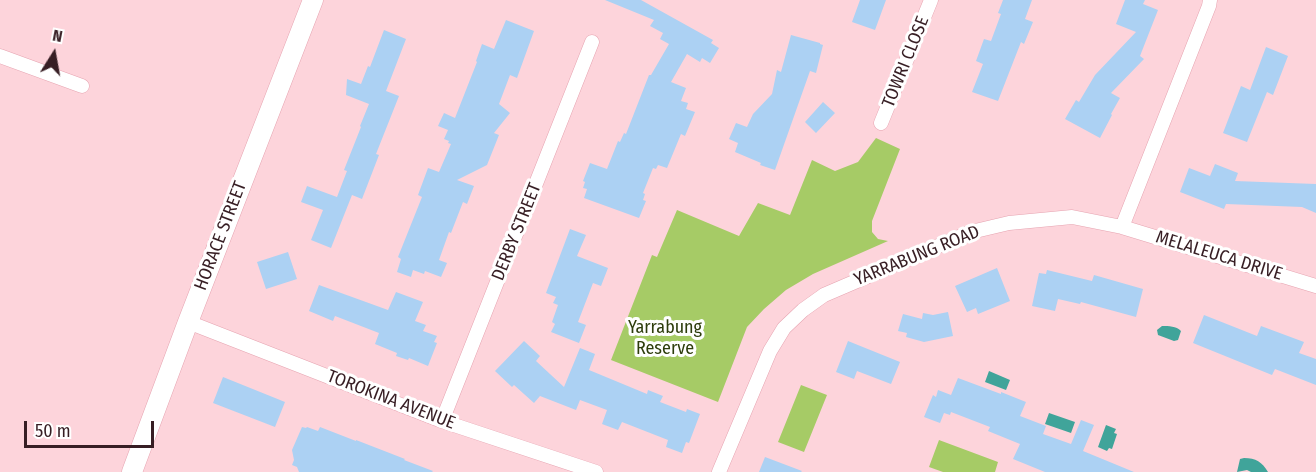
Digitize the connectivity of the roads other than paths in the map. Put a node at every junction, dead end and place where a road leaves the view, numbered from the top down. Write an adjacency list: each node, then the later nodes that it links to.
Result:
1 (313, 0): 10 (main road, HORACE STREET)
2 (931, 0): 7 (street, TOWRI CLOSE)
3 (1210, 0): 8 (street)
4 (592, 42): 11 (street, DERBY STREET)
5 (0, 56): 6 (street)
6 (82, 86)
7 (881, 123)
8 (1122, 227): 9 (street, MELALEUCA DRIVE); 14 (street, YARRABUNG ROAD)
9 (1316, 286)
10 (188, 322): 11 (street, TOROKINA AVENUE); 12 (main road, HORACE STREET)
11 (442, 421): 13 (street, TOROKINA AVENUE)
12 (132, 472)
13 (596, 472)
14 (719, 472)

